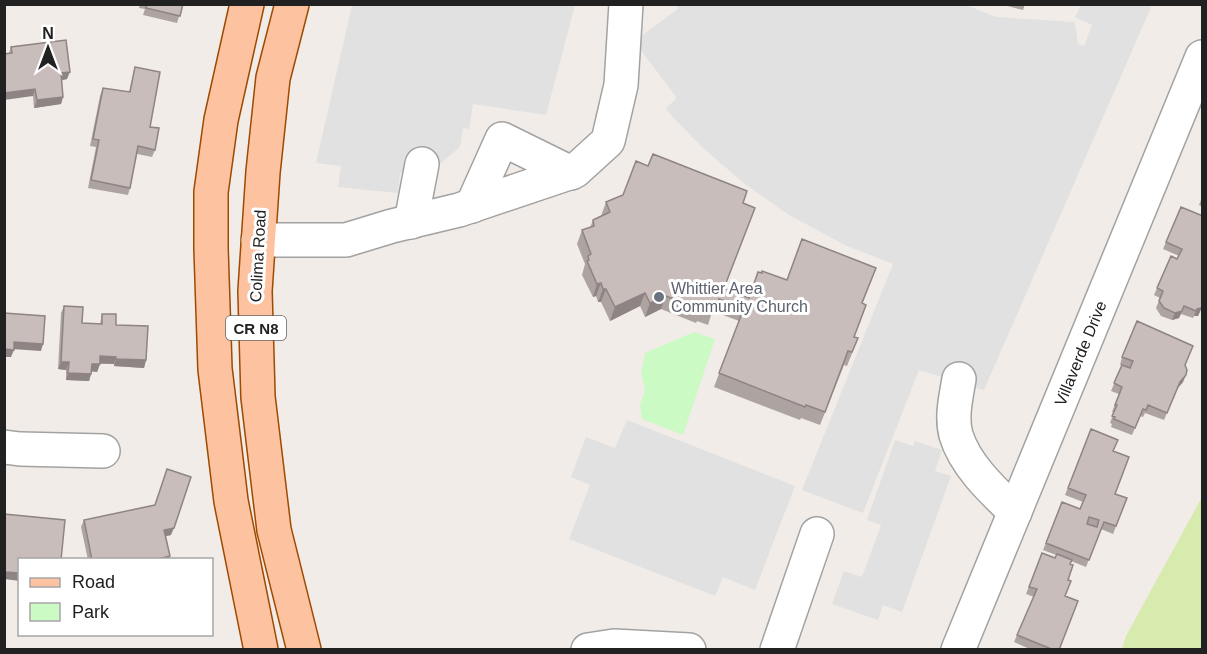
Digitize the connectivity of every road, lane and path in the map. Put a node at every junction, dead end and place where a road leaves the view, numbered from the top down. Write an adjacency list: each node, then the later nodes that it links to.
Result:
1 (247, 4): 15 (main road, CR N8)
2 (292, 4): 9 (main road, Colima Road / CR N8)
3 (626, 4): 6 (street)
4 (1203, 57): 13 (street, Villaverde Drive)
5 (422, 164): 8 (street)
6 (571, 173): 7 (street); 7 (street)
7 (472, 206): 8 (street)
8 (411, 222): 9 (street)
9 (258, 240): 16 (main road, Colima Road / CR N8)
10 (959, 379): 13 (street)
11 (4, 447): 12 (street)
12 (103, 451)
13 (1015, 512): 20 (street, Villaverde Drive)
14 (817, 534): 19 (street)
15 (261, 650)
16 (304, 650)
17 (588, 650): 18 (street)
18 (689, 650)
19 (777, 650)
20 (958, 650)

